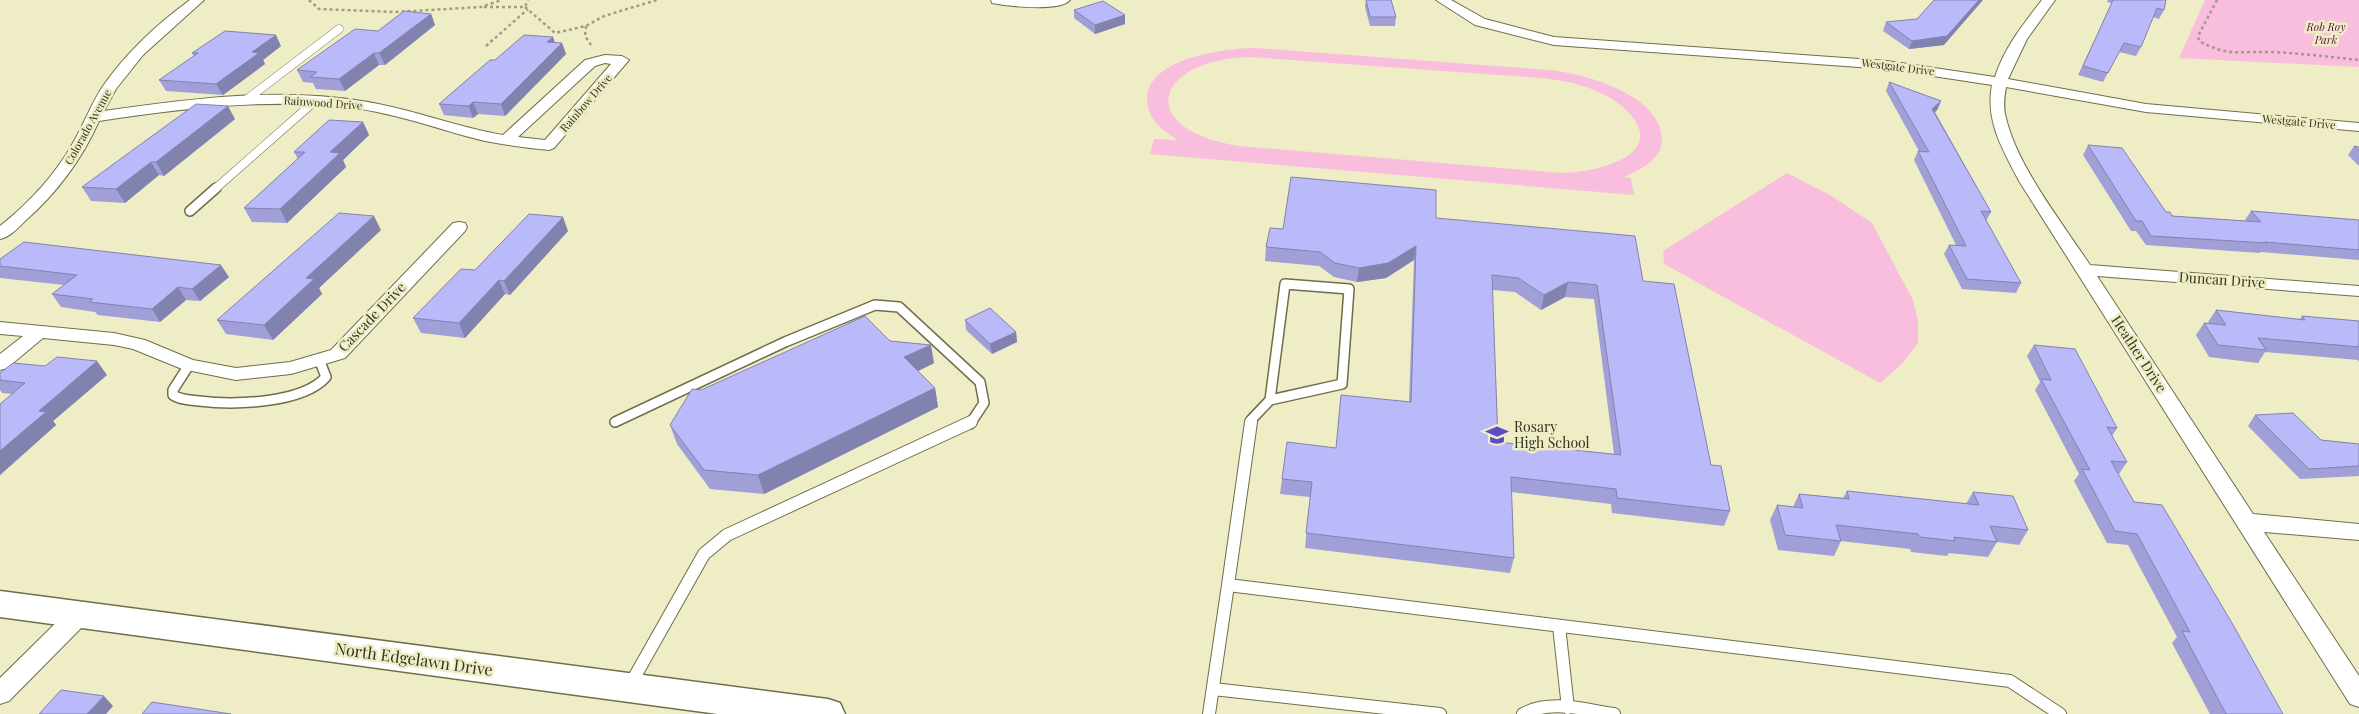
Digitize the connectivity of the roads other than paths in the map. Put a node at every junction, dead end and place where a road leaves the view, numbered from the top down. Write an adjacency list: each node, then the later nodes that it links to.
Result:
1 (198, 0): 10 (street, Colorado Avenue)
2 (997, 0): 3 (street)
3 (1064, 0)
4 (1442, 0): 7 (street, Westgate Drive)
5 (2049, 0): 7 (street, Heather Drive)
6 (339, 29): 8 (lane)
7 (2000, 82): 11 (street, Westgate Drive); 17 (street, Heather Drive)
8 (246, 100): 9 (street, Rainwood Drive); 10 (street, Rainwood Drive)
9 (315, 101): 12 (street, Rainwood Drive); 14 (lane)
10 (94, 117): 16 (street, Colorado Avenue)
11 (2359, 127)
12 (506, 140): 13 (street, Rainwood Drive); 13 (street, Rainbow Drive)
13 (549, 145)
14 (190, 211)
15 (459, 227): 21 (street, Cascade Drive)
16 (0, 234)
17 (2084, 270): 18 (street, Duncan Drive); 26 (street, Heather Drive)
18 (2359, 291)
19 (0, 328): 20 (street, Cascade Drive)
20 (38, 333): 22 (street); 23 (street, Cascade Drive)
21 (319, 359): 23 (street, Cascade Drive); 23 (lane)
22 (0, 364)
23 (189, 365)
24 (1270, 400): 24 (lane); 28 (lane)
25 (615, 422): 32 (lane)
26 (2248, 522): 27 (street); 35 (street, Heather Drive)
27 (2359, 532)
28 (1228, 585): 31 (lane); 33 (lane)
29 (0, 604): 30 (street, North Edgelawn Drive)
30 (79, 615): 32 (street, North Edgelawn Drive); 34 (street)
31 (1559, 626): 36 (lane); 42 (lane)
32 (628, 688): 37 (street, North Edgelawn Drive)
33 (1213, 689): 38 (lane); 39 (lane)
34 (0, 694)
35 (2359, 697)
36 (1568, 708): 40 (lane); 41 (lane)
37 (828, 714)
38 (1209, 714)
39 (1440, 714)
40 (1523, 714)
41 (1614, 714)
42 (2060, 714)

